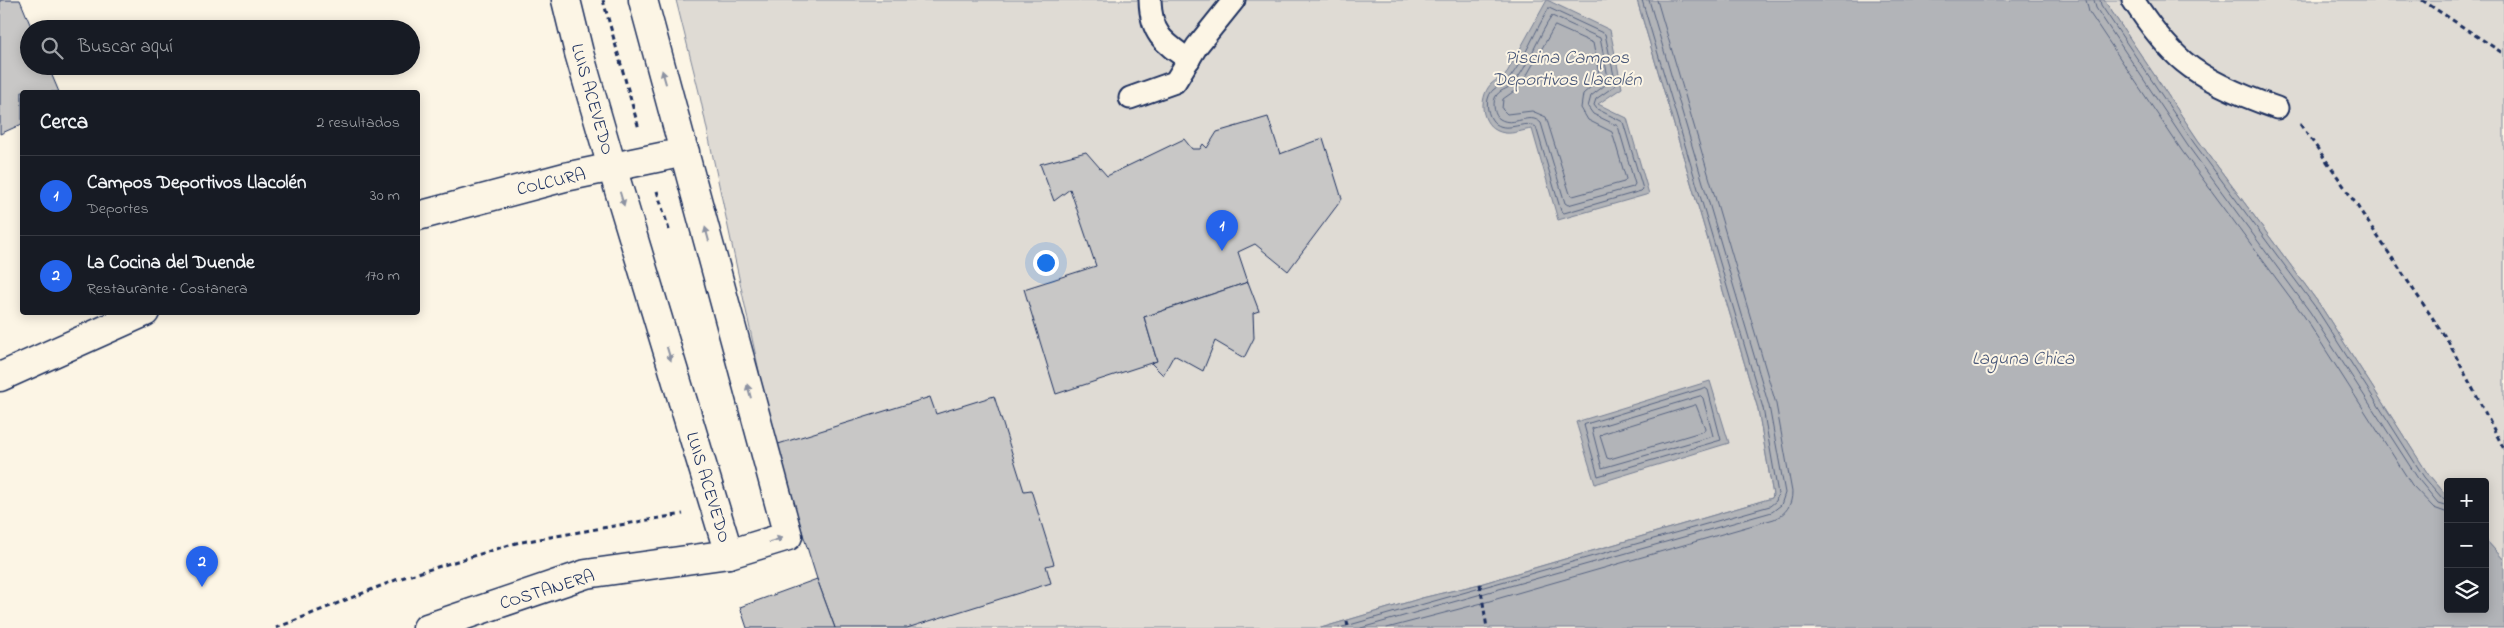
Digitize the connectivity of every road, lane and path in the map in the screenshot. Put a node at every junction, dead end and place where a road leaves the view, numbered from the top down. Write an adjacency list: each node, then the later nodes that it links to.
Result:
1 (566, 0): 14 (street, LUIS ACEVEDO)
2 (603, 0): 13 (path)
3 (642, 0): 12 (street, LUIS ACEVEDO, one-way to 3)
4 (1150, 0): 9 (lane)
5 (1234, 0): 9 (lane)
6 (2134, 0): 11 (lane)
7 (2422, 0): 8 (path)
8 (2504, 54)
9 (1189, 60): 10 (lane)
10 (1130, 98)
11 (2277, 108): 19 (path)
12 (685, 152): 13 (street, COLCURA); 21 (street, LUIS ACEVEDO, one-way to 12)
13 (648, 159): 14 (street, COLCURA); 16 (path)
14 (612, 167): 15 (street, COLCURA); 20 (street, LUIS ACEVEDO, one-way to 20)
15 (420, 215)
16 (670, 235)
17 (139, 315): 18 (street)
18 (0, 377)
19 (2504, 449)
20 (715, 509): 21 (street, LUIS ACEVEDO); 24 (path)
21 (729, 554): 25 (street, COSTANERA)
22 (1480, 584): 27 (path)
23 (1347, 621): 26 (path)
24 (276, 628)
25 (427, 628)
26 (1348, 628)
27 (1487, 628)

